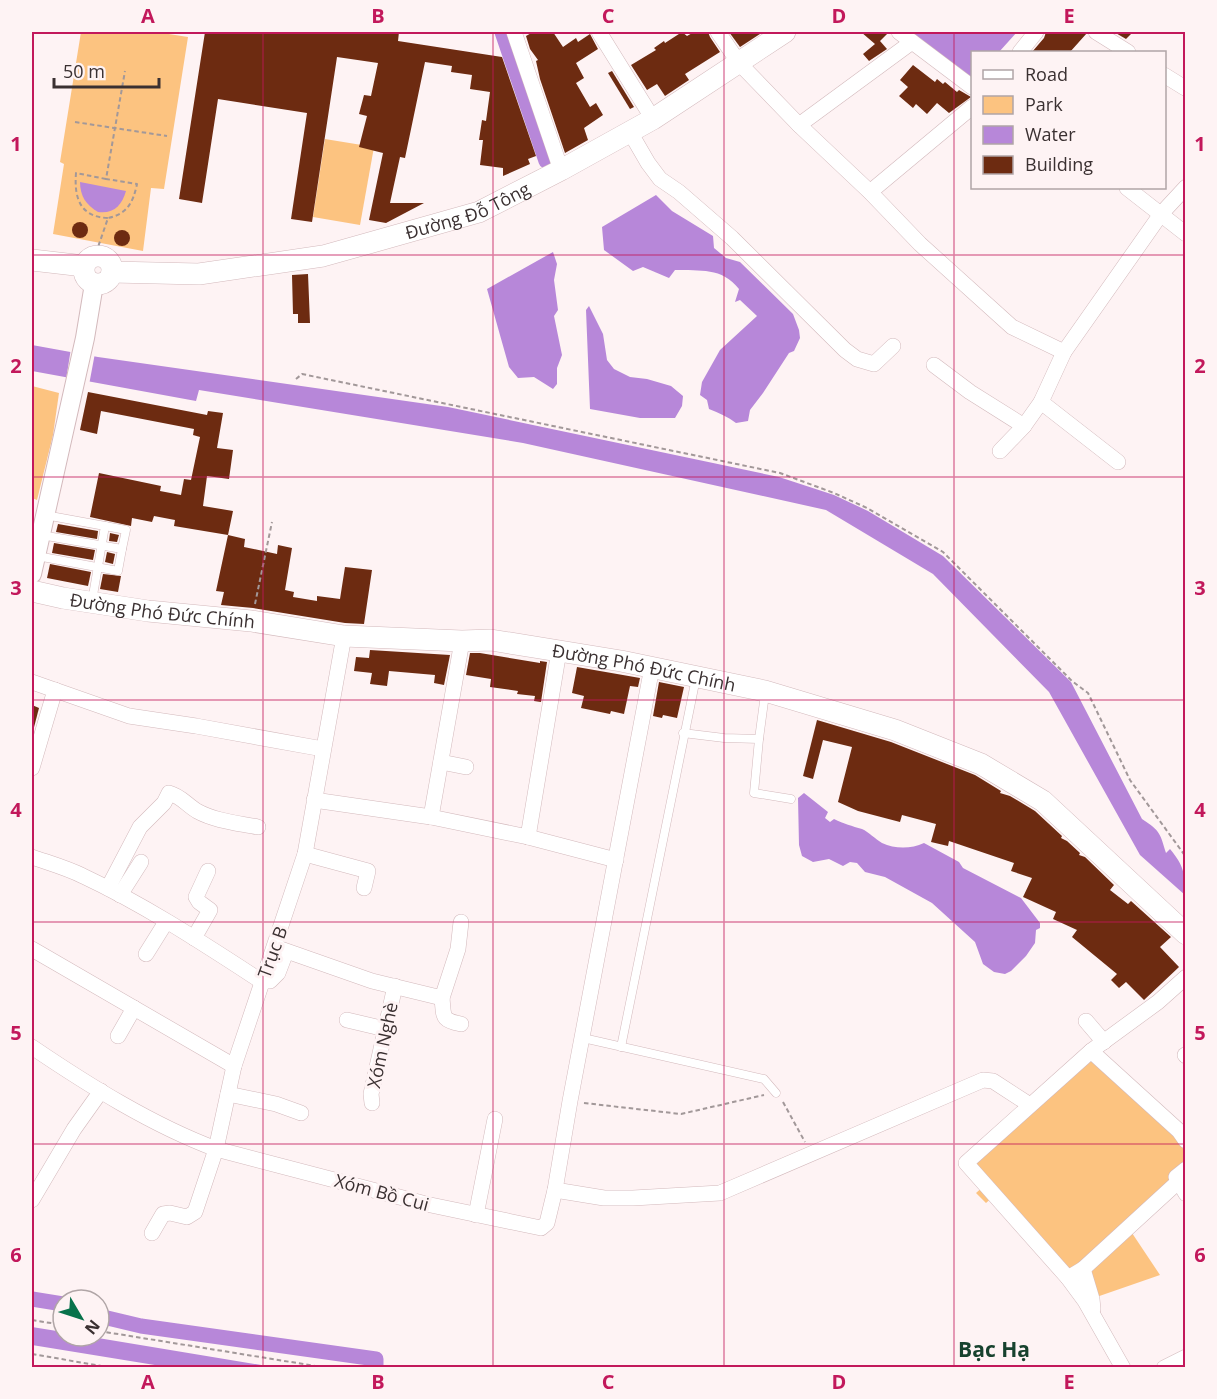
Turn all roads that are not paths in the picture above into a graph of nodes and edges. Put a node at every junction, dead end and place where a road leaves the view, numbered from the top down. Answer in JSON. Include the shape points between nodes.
{"nodes":[{"id":1,"x":514,"y":32,"type":"edge"},
{"id":2,"x":599,"y":32,"type":"edge"},
{"id":3,"x":718,"y":32,"type":"edge"},
{"id":4,"x":785,"y":32,"type":"edge"},
{"id":5,"x":899,"y":32,"type":"edge"},
{"id":6,"x":1036,"y":32,"type":"edge"},
{"id":7,"x":1096,"y":32,"type":"edge"},
{"id":8,"x":912,"y":42,"type":"junction"},
{"id":9,"x":1021,"y":51,"type":"edge"},
{"id":10,"x":1126,"y":51,"type":"edge"},
{"id":11,"x":739,"y":63,"type":"junction"},
{"id":12,"x":1166,"y":76,"type":"edge"},
{"id":13,"x":971,"y":86,"type":"edge"},
{"id":14,"x":1185,"y":88,"type":"edge"},
{"id":15,"x":971,"y":108,"type":"edge"},
{"id":16,"x":653,"y":119,"type":"junction"},
{"id":17,"x":800,"y":125,"type":"junction"},
{"id":18,"x":630,"y":132,"type":"junction"},
{"id":19,"x":561,"y":170,"type":"junction"},
{"id":20,"x":1185,"y":187,"type":"edge"},
{"id":21,"x":1128,"y":189,"type":"edge"},
{"id":22,"x":870,"y":192,"type":"junction"},
{"id":23,"x":1161,"y":214,"type":"junction"},
{"id":24,"x":1185,"y":234,"type":"edge"},
{"id":25,"x":32,"y":260,"type":"edge"},
{"id":26,"x":91,"y":268,"type":"junction"},
{"id":27,"x":893,"y":346,"type":"dead end"},
{"id":28,"x":1064,"y":352,"type":"junction"},
{"id":29,"x":934,"y":365,"type":"dead end"},
{"id":30,"x":1041,"y":402,"type":"junction"},
{"id":31,"x":1024,"y":426,"type":"junction"},
{"id":32,"x":1000,"y":451,"type":"dead end"},
{"id":33,"x":1118,"y":462,"type":"dead end"},
{"id":34,"x":45,"y":515,"type":"junction"},
{"id":35,"x":105,"y":526,"type":"junction"},
{"id":36,"x":40,"y":535,"type":"junction"},
{"id":37,"x":102,"y":546,"type":"junction"},
{"id":38,"x":122,"y":549,"type":"junction"},
{"id":39,"x":36,"y":556,"type":"junction"},
{"id":40,"x":98,"y":567,"type":"junction"},
{"id":41,"x":32,"y":574,"type":"edge"},
{"id":42,"x":32,"y":591,"type":"edge"},
{"id":43,"x":92,"y":602,"type":"junction"},
{"id":44,"x":344,"y":636,"type":"junction"},
{"id":45,"x":462,"y":641,"type":"junction"},
{"id":46,"x":560,"y":651,"type":"junction"},
{"id":47,"x":652,"y":667,"type":"junction"},
{"id":48,"x":696,"y":676,"type":"junction"},
{"id":49,"x":32,"y":682,"type":"edge"},
{"id":50,"x":55,"y":690,"type":"junction"},
{"id":51,"x":765,"y":691,"type":"junction"},
{"id":52,"x":683,"y":733,"type":"junction"},
{"id":53,"x":759,"y":739,"type":"junction"},
{"id":54,"x":323,"y":749,"type":"junction"},
{"id":55,"x":441,"y":762,"type":"junction"},
{"id":56,"x":32,"y":768,"type":"edge"},
{"id":57,"x":466,"y":768,"type":"dead end"},
{"id":58,"x":791,"y":799,"type":"dead end"},
{"id":59,"x":314,"y":800,"type":"junction"},
{"id":60,"x":431,"y":817,"type":"junction"},
{"id":61,"x":258,"y":827,"type":"dead end"},
{"id":62,"x":528,"y":837,"type":"junction"},
{"id":63,"x":305,"y":854,"type":"junction"},
{"id":64,"x":32,"y":857,"type":"edge"},
{"id":65,"x":616,"y":860,"type":"junction"},
{"id":66,"x":141,"y":862,"type":"dead end"},
{"id":67,"x":208,"y":872,"type":"dead end"},
{"id":68,"x":364,"y":888,"type":"dead end"},
{"id":69,"x":114,"y":892,"type":"junction"},
{"id":70,"x":166,"y":922,"type":"junction"},
{"id":71,"x":461,"y":922,"type":"dead end"},
{"id":72,"x":1185,"y":934,"type":"edge"},
{"id":73,"x":194,"y":938,"type":"junction"},
{"id":74,"x":32,"y":949,"type":"edge"},
{"id":75,"x":280,"y":949,"type":"junction"},
{"id":76,"x":146,"y":954,"type":"dead end"},
{"id":77,"x":1185,"y":977,"type":"edge"},
{"id":78,"x":261,"y":981,"type":"junction"},
{"id":79,"x":395,"y":986,"type":"junction"},
{"id":80,"x":442,"y":998,"type":"junction"},
{"id":81,"x":134,"y":1008,"type":"junction"},
{"id":82,"x":347,"y":1020,"type":"dead end"},
{"id":83,"x":1086,"y":1021,"type":"dead end"},
{"id":84,"x":461,"y":1024,"type":"dead end"},
{"id":85,"x":386,"y":1029,"type":"junction"},
{"id":86,"x":118,"y":1036,"type":"dead end"},
{"id":87,"x":584,"y":1038,"type":"junction"},
{"id":88,"x":1104,"y":1042,"type":"junction"},
{"id":89,"x":32,"y":1047,"type":"edge"},
{"id":90,"x":621,"y":1047,"type":"junction"},
{"id":91,"x":1090,"y":1051,"type":"junction"},
{"id":92,"x":234,"y":1066,"type":"junction"},
{"id":93,"x":102,"y":1091,"type":"junction"},
{"id":94,"x":776,"y":1093,"type":"road end"},
{"id":95,"x":228,"y":1094,"type":"junction"},
{"id":96,"x":372,"y":1103,"type":"dead end"},
{"id":97,"x":1030,"y":1105,"type":"junction"},
{"id":98,"x":302,"y":1113,"type":"dead end"},
{"id":99,"x":495,"y":1119,"type":"dead end"},
{"id":100,"x":1185,"y":1141,"type":"edge"},
{"id":101,"x":216,"y":1149,"type":"junction"},
{"id":102,"x":1183,"y":1181,"type":"edge"},
{"id":103,"x":555,"y":1190,"type":"junction"},
{"id":104,"x":32,"y":1200,"type":"edge"},
{"id":105,"x":476,"y":1215,"type":"junction"},
{"id":106,"x":152,"y":1233,"type":"dead end"},
{"id":107,"x":1083,"y":1269,"type":"junction"},
{"id":108,"x":1068,"y":1278,"type":"junction"},
{"id":109,"x":1094,"y":1319,"type":"junction"},
{"id":110,"x":1185,"y":1357,"type":"edge"},
{"id":111,"x":1123,"y":1368,"type":"edge"},
{"id":112,"x":1164,"y":1368,"type":"edge"}],
"edges":[{"from":1,"to":19,"type":"street"},
{"from":2,"to":16,"type":"street"},
{"from":3,"to":11,"type":"street"},
{"from":4,"to":11,"type":"main road","name":"Đường Đỗ Tông"},
{"from":5,"to":8,"type":"street"},
{"from":6,"to":9,"type":"street"},
{"from":7,"to":10,"type":"street"},
{"from":8,"to":13,"type":"street"},
{"from":8,"to":17,"type":"street"},
{"from":11,"to":16,"type":"main road","name":"Đường Đỗ Tông"},
{"from":11,"to":17,"type":"street"},
{"from":12,"to":14,"type":"street"},
{"from":15,"to":22,"type":"street"},
{"from":16,"to":18,"type":"main road","name":"Đường Đỗ Tông"},
{"from":17,"to":22,"type":"street"},
{"from":18,"to":19,"type":"main road","name":"Đường Đỗ Tông"},
{"from":18,"to":27,"type":"street","via":[[660,179],[732,238],[845,350],[874,364]]},
{"from":19,"to":26,"type":"main road","name":"Đường Đỗ Tông","via":[[479,212],[323,256],[199,274],[112,272],[108,259]]},
{"from":20,"to":23,"type":"street"},
{"from":21,"to":23,"type":"street"},
{"from":22,"to":28,"type":"street","via":[[1012,327]]},
{"from":23,"to":24,"type":"street"},
{"from":23,"to":28,"type":"street"},
{"from":25,"to":26,"type":"main road"},
{"from":26,"to":34,"type":"street","via":[[85,338]]},
{"from":28,"to":30,"type":"street"},
{"from":29,"to":31,"type":"street"},
{"from":30,"to":31,"type":"street"},
{"from":30,"to":33,"type":"street"},
{"from":31,"to":32,"type":"street"},
{"from":34,"to":35,"type":"lane"},
{"from":34,"to":36,"type":"street"},
{"from":35,"to":37,"type":"lane"},
{"from":35,"to":38,"type":"lane","via":[[126,530]]},
{"from":36,"to":37,"type":"lane"},
{"from":36,"to":39,"type":"street"},
{"from":37,"to":38,"type":"lane"},
{"from":37,"to":40,"type":"lane"},
{"from":38,"to":40,"type":"lane","via":[[118,571]]},
{"from":39,"to":40,"type":"lane"},
{"from":39,"to":41,"type":"street"},
{"from":40,"to":43,"type":"lane"},
{"from":42,"to":43,"type":"main road","name":"Đường Phó Đức Chính"},
{"from":43,"to":44,"type":"main road","name":"Đường Phó Đức Chính"},
{"from":44,"to":45,"type":"main road","name":"Đường Phó Đức Chính"},
{"from":44,"to":54,"type":"street","name":"Trục B"},
{"from":45,"to":46,"type":"main road","name":"Đường Phó Đức Chính","via":[[491,640]]},
{"from":45,"to":55,"type":"street"},
{"from":46,"to":47,"type":"main road","name":"Đường Phó Đức Chính"},
{"from":46,"to":62,"type":"street"},
{"from":47,"to":48,"type":"main road","name":"Đường Phó Đức Chính"},
{"from":47,"to":65,"type":"street"},
{"from":48,"to":51,"type":"main road","name":"Đường Phó Đức Chính"},
{"from":48,"to":52,"type":"lane"},
{"from":49,"to":50,"type":"street"},
{"from":50,"to":54,"type":"street","via":[[129,716]]},
{"from":50,"to":56,"type":"street"},
{"from":51,"to":53,"type":"lane"},
{"from":51,"to":72,"type":"main road","name":"Đường Phó Đức Chính","via":[[895,730],[981,764],[1043,801]]},
{"from":52,"to":53,"type":"lane"},
{"from":52,"to":90,"type":"lane"},
{"from":53,"to":58,"type":"lane","via":[[754,793]]},
{"from":54,"to":59,"type":"street","name":"Trục B"},
{"from":55,"to":57,"type":"street"},
{"from":55,"to":60,"type":"street"},
{"from":59,"to":60,"type":"street"},
{"from":59,"to":63,"type":"street","name":"Trục B"},
{"from":60,"to":62,"type":"street"},
{"from":61,"to":69,"type":"street","via":[[198,811],[169,792],[164,803],[140,827]]},
{"from":62,"to":65,"type":"street"},
{"from":63,"to":68,"type":"street","via":[[368,872]]},
{"from":63,"to":75,"type":"street","name":"Trục B"},
{"from":64,"to":69,"type":"street"},
{"from":65,"to":87,"type":"street"},
{"from":66,"to":69,"type":"street"},
{"from":67,"to":73,"type":"street","via":[[196,897],[210,910]]},
{"from":69,"to":70,"type":"street"},
{"from":70,"to":73,"type":"street"},
{"from":70,"to":76,"type":"street"},
{"from":71,"to":80,"type":"street","via":[[458,949]]},
{"from":73,"to":78,"type":"street"},
{"from":74,"to":81,"type":"street"},
{"from":75,"to":78,"type":"street","name":"Trục B"},
{"from":75,"to":79,"type":"street","name":"Xóm Nghè"},
{"from":77,"to":88,"type":"street"},
{"from":78,"to":92,"type":"street","name":"Trục B"},
{"from":79,"to":80,"type":"street","name":"Xóm Nghè"},
{"from":79,"to":85,"type":"street","name":"Xóm Nghè"},
{"from":80,"to":84,"type":"street","via":[[447,1021]]},
{"from":81,"to":86,"type":"street"},
{"from":81,"to":92,"type":"street"},
{"from":82,"to":85,"type":"street"},
{"from":83,"to":88,"type":"street"},
{"from":85,"to":96,"type":"street","name":"Xóm Nghè"},
{"from":87,"to":90,"type":"lane"},
{"from":87,"to":103,"type":"street"},
{"from":88,"to":91,"type":"street"},
{"from":89,"to":93,"type":"street","name":"Xóm Bồ Cui"},
{"from":90,"to":94,"type":"lane","via":[[764,1079]]},
{"from":91,"to":97,"type":"street"},
{"from":91,"to":100,"type":"street","via":[[1179,1131]]},
{"from":92,"to":95,"type":"street","name":"Trục B"},
{"from":93,"to":101,"type":"street","name":"Xóm Bồ Cui"},
{"from":93,"to":104,"type":"street","via":[[74,1129]]},
{"from":95,"to":98,"type":"street"},
{"from":95,"to":101,"type":"street","name":"Trục B"},
{"from":97,"to":103,"type":"street","via":[[993,1081],[983,1080],[720,1192],[604,1198]]},
{"from":97,"to":108,"type":"street","via":[[966,1163]]},
{"from":99,"to":105,"type":"street"},
{"from":101,"to":105,"type":"street","name":"Xóm Bồ Cui"},
{"from":101,"to":106,"type":"street","name":"Trục B","via":[[195,1212],[187,1216],[163,1214]]},
{"from":102,"to":107,"type":"street"},
{"from":103,"to":105,"type":"street","name":"Xóm Bồ Cui","via":[[547,1223],[541,1228]]},
{"from":107,"to":108,"type":"street"},
{"from":107,"to":109,"type":"street"},
{"from":108,"to":109,"type":"street"},
{"from":109,"to":111,"type":"street"},
{"from":110,"to":112,"type":"street"}]}
